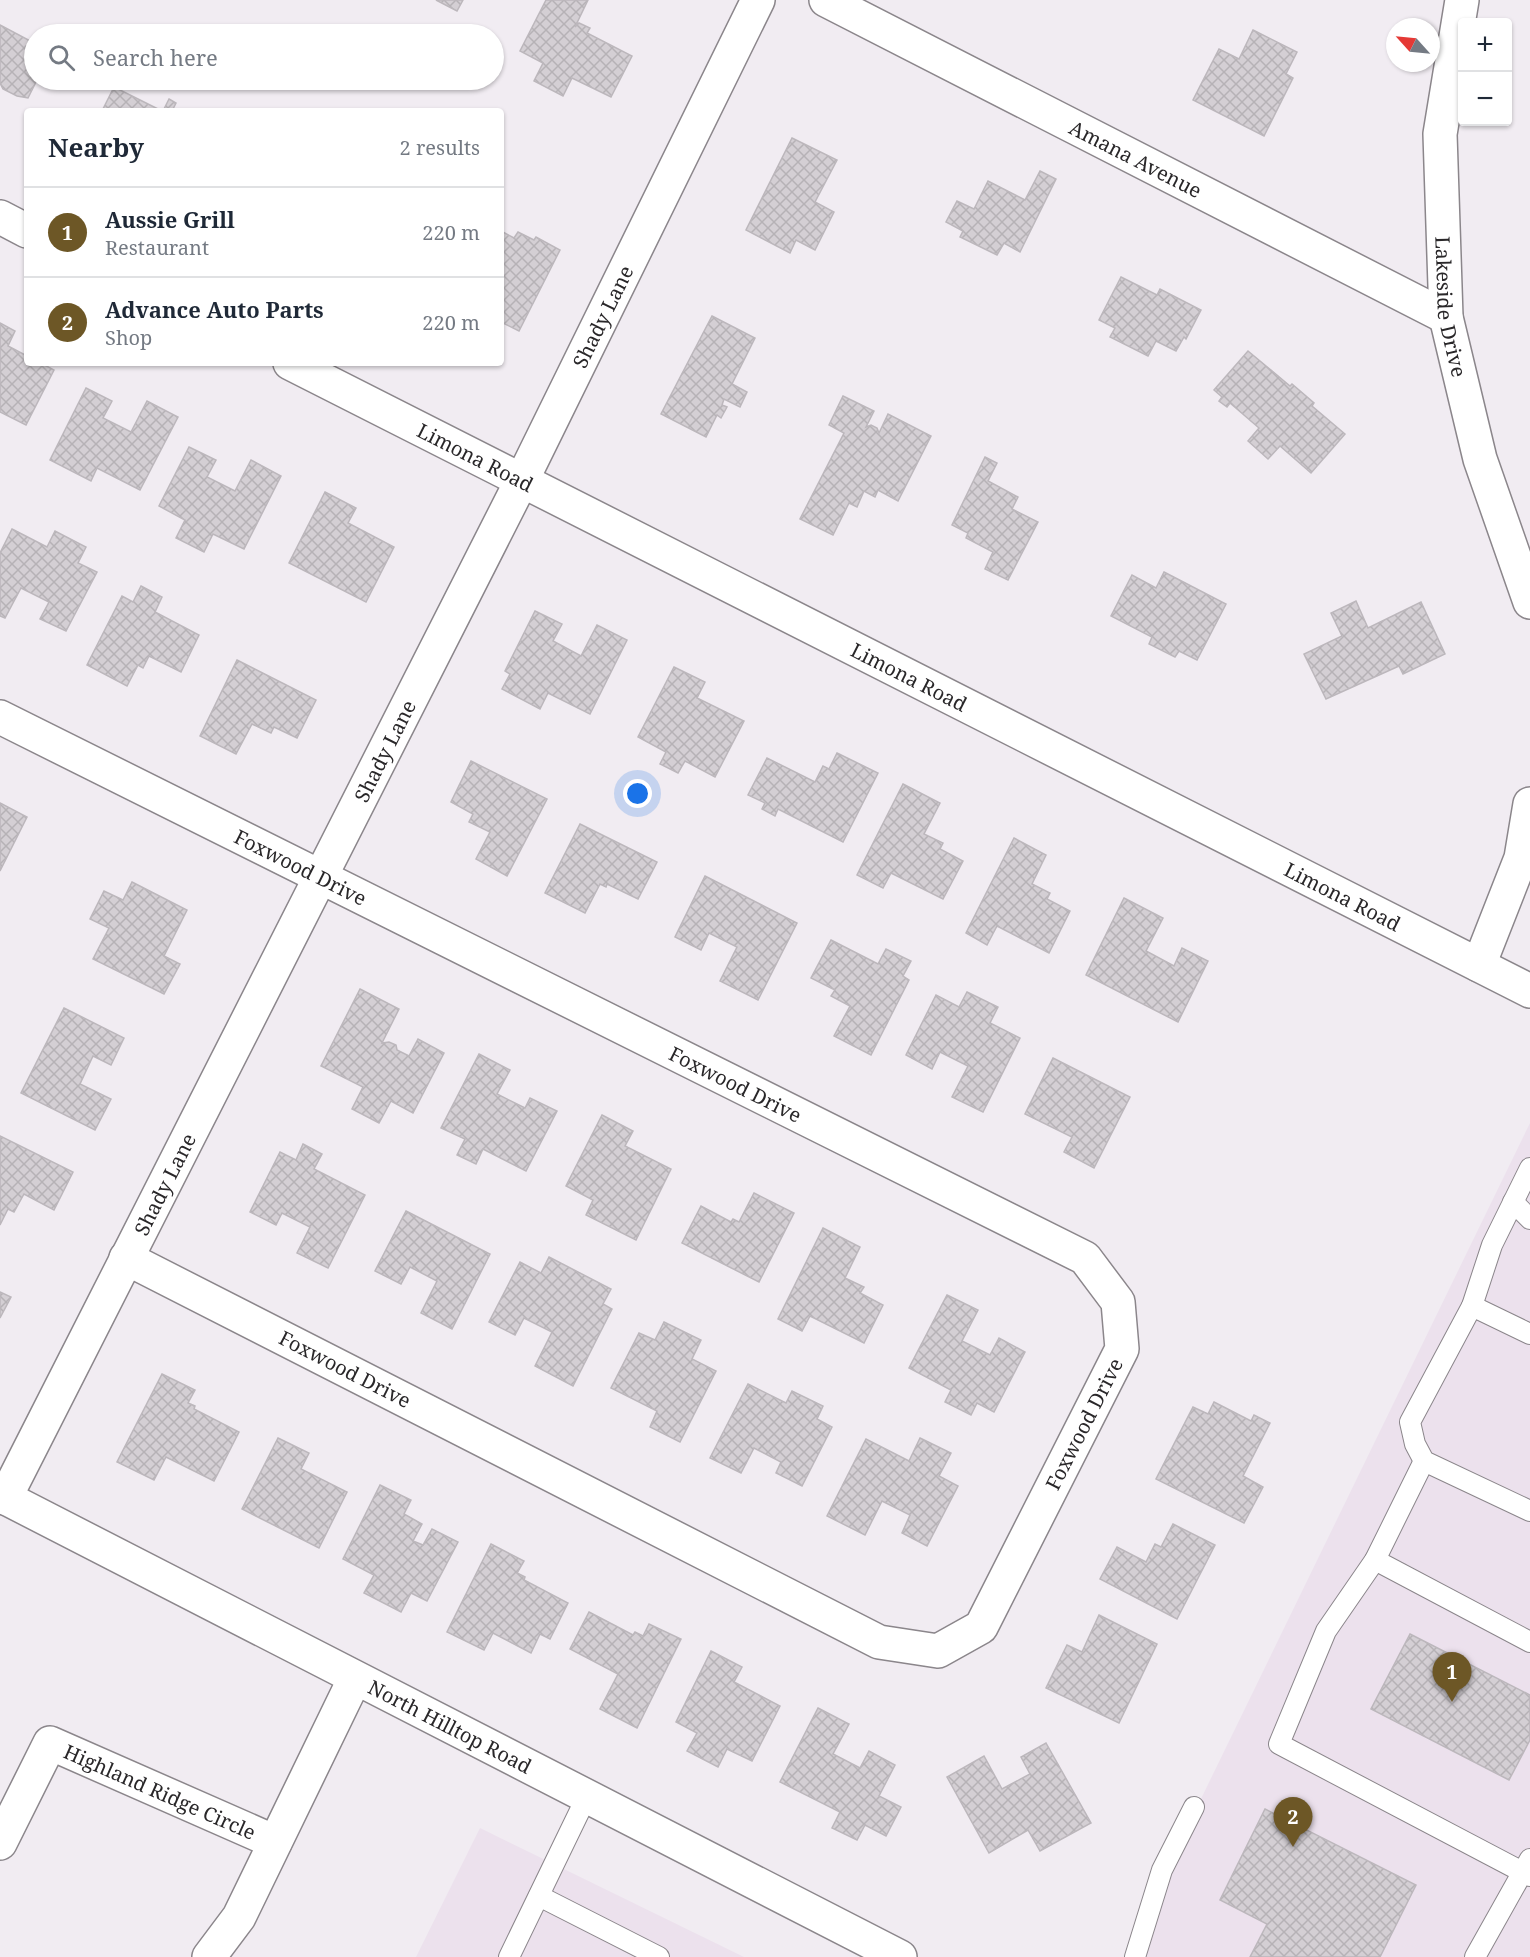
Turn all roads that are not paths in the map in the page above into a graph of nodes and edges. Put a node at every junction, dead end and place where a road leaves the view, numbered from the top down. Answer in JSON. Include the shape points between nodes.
{"nodes":[{"id":1,"x":759,"y":0,"type":"edge"},
{"id":2,"x":826,"y":0,"type":"edge"},
{"id":3,"x":1462,"y":0,"type":"edge"},
{"id":4,"x":0,"y":217,"type":"edge"},
{"id":5,"x":24,"y":229,"type":"edge"},
{"id":6,"x":1446,"y":317,"type":"junction"},
{"id":7,"x":296,"y":366,"type":"edge"},
{"id":8,"x":522,"y":480,"type":"junction"},
{"id":9,"x":1530,"y":602,"type":"edge"},
{"id":10,"x":0,"y":717,"type":"edge"},
{"id":11,"x":1530,"y":804,"type":"edge"},
{"id":12,"x":321,"y":875,"type":"junction"},
{"id":13,"x":1479,"y":965,"type":"junction"},
{"id":14,"x":1530,"y":991,"type":"edge"},
{"id":15,"x":1530,"y":1168,"type":"edge"},
{"id":16,"x":1513,"y":1202,"type":"junction"},
{"id":17,"x":1530,"y":1219,"type":"edge"},
{"id":18,"x":126,"y":1257,"type":"junction"},
{"id":19,"x":1472,"y":1306,"type":"junction"},
{"id":20,"x":1530,"y":1334,"type":"edge"},
{"id":21,"x":1424,"y":1461,"type":"junction"},
{"id":22,"x":3,"y":1497,"type":"edge"},
{"id":23,"x":1530,"y":1510,"type":"edge"},
{"id":24,"x":1375,"y":1560,"type":"junction"},
{"id":25,"x":1530,"y":1642,"type":"edge"},
{"id":26,"x":355,"y":1678,"type":"junction"},
{"id":27,"x":587,"y":1797,"type":"junction"},
{"id":28,"x":1194,"y":1807,"type":"dead end"},
{"id":29,"x":275,"y":1842,"type":"junction"},
{"id":30,"x":0,"y":1843,"type":"edge"},
{"id":31,"x":1528,"y":1869,"type":"edge"},
{"id":32,"x":539,"y":1896,"type":"junction"},
{"id":33,"x":209,"y":1957,"type":"edge"},
{"id":34,"x":509,"y":1957,"type":"edge"},
{"id":35,"x":659,"y":1957,"type":"edge"},
{"id":36,"x":900,"y":1957,"type":"edge"},
{"id":37,"x":1135,"y":1957,"type":"edge"},
{"id":38,"x":1475,"y":1957,"type":"edge"}],
"edges":[{"from":1,"to":8,"type":"street","name":"Shady Lane"},
{"from":2,"to":6,"type":"street","name":"Amana Avenue"},
{"from":3,"to":6,"type":"street","name":"Lakeside Drive","via":[[1440,134]]},
{"from":4,"to":5,"type":"street"},
{"from":6,"to":9,"type":"street","name":"Lakeside Drive","via":[[1480,459]]},
{"from":7,"to":8,"type":"street","name":"Limona Road"},
{"from":8,"to":12,"type":"street","name":"Shady Lane"},
{"from":8,"to":13,"type":"street","name":"Limona Road"},
{"from":10,"to":12,"type":"street","name":"Foxwood Drive"},
{"from":11,"to":13,"type":"street","via":[[1521,858]]},
{"from":12,"to":18,"type":"street","name":"Shady Lane"},
{"from":12,"to":18,"type":"street","name":"Foxwood Drive","via":[[1084,1258],[1118,1302],[1122,1349],[981,1627],[938,1651],[879,1642]]},
{"from":13,"to":14,"type":"street","name":"Limona Road"},
{"from":15,"to":16,"type":"lane"},
{"from":16,"to":17,"type":"lane"},
{"from":16,"to":19,"type":"lane","via":[[1492,1245]]},
{"from":18,"to":22,"type":"street","name":"Shady Lane"},
{"from":19,"to":20,"type":"lane"},
{"from":19,"to":21,"type":"lane","via":[[1410,1422]]},
{"from":21,"to":23,"type":"lane"},
{"from":21,"to":24,"type":"lane"},
{"from":22,"to":26,"type":"street","name":"North Hilltop Road"},
{"from":24,"to":25,"type":"lane"},
{"from":24,"to":31,"type":"lane","via":[[1326,1631],[1279,1744]]},
{"from":26,"to":27,"type":"street","name":"North Hilltop Road"},
{"from":26,"to":29,"type":"street","name":"Highland Ridge Circle"},
{"from":27,"to":32,"type":"lane"},
{"from":27,"to":36,"type":"street","name":"North Hilltop Road"},
{"from":28,"to":37,"type":"lane","via":[[1162,1870]]},
{"from":29,"to":30,"type":"street","name":"Highland Ridge Circle","via":[[50,1743]]},
{"from":29,"to":33,"type":"street","name":"Highland Ridge Circle","via":[[239,1917]]},
{"from":31,"to":38,"type":"lane"},
{"from":32,"to":34,"type":"lane"},
{"from":32,"to":35,"type":"lane"}]}
